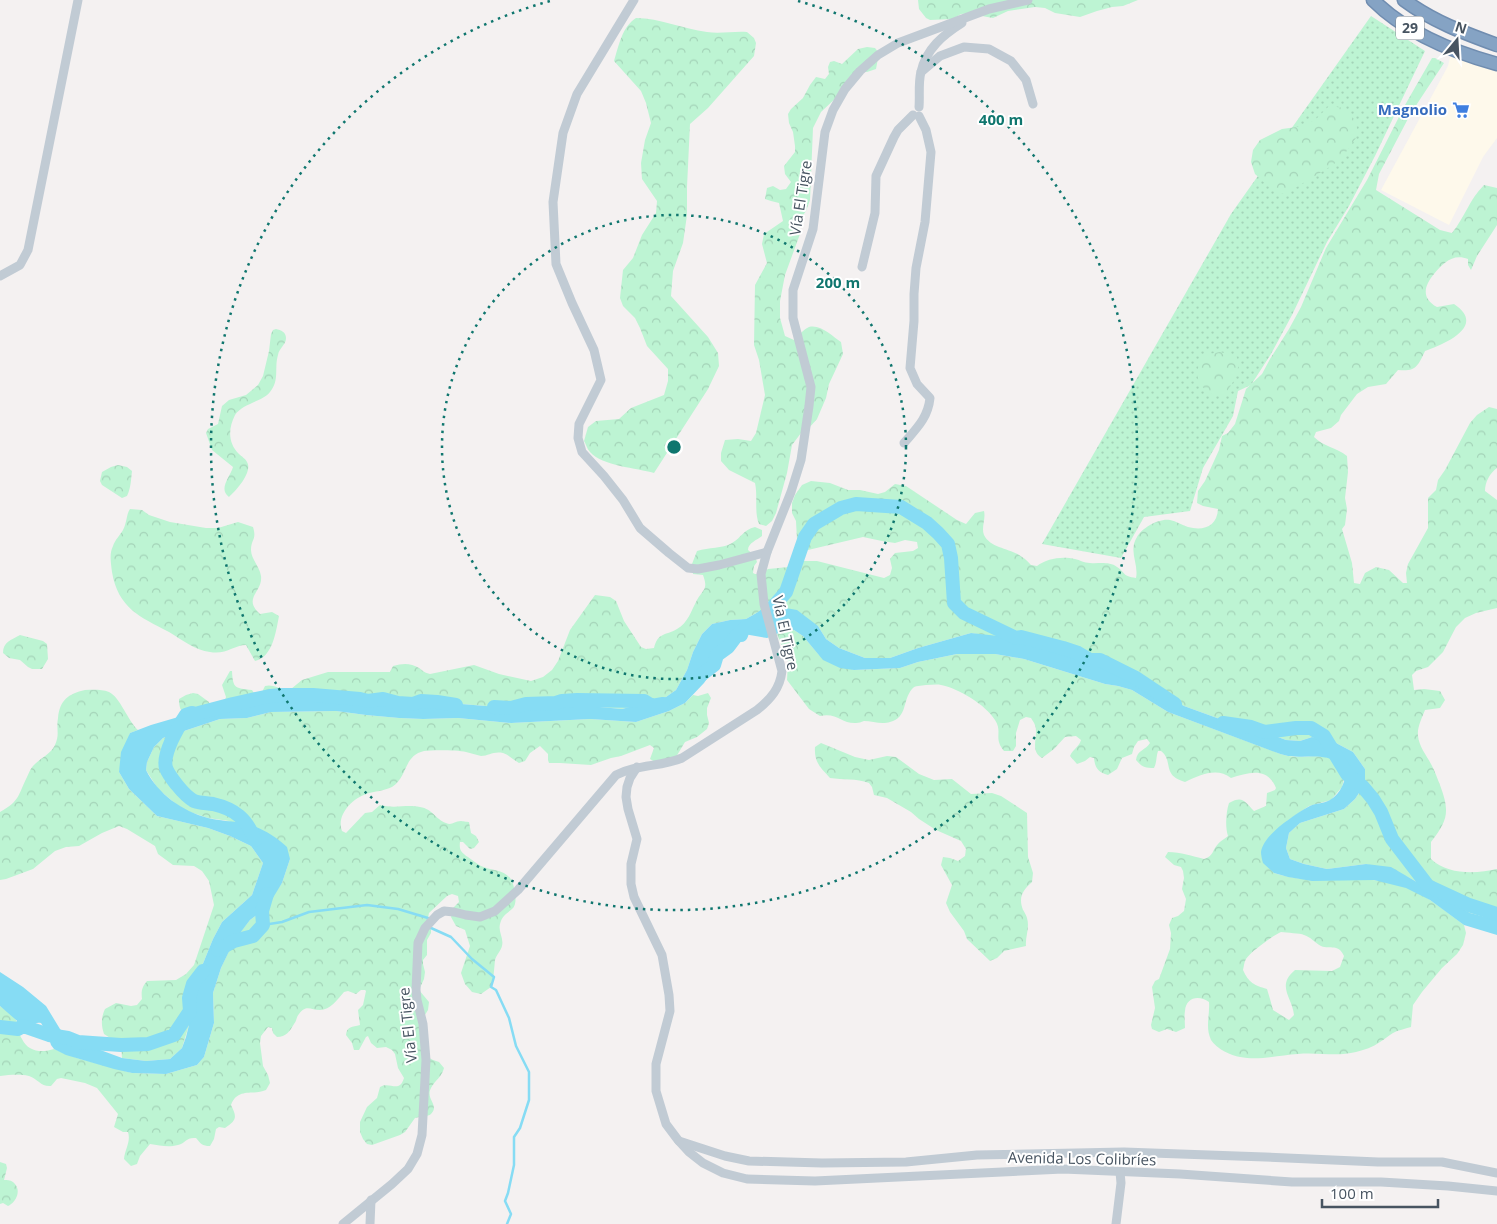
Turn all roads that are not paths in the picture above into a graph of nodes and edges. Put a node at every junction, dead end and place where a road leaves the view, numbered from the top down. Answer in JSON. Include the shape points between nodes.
{"nodes":[{"id":1,"x":78,"y":0,"type":"edge"},
{"id":2,"x":634,"y":0,"type":"edge"},
{"id":3,"x":1028,"y":0,"type":"edge"},
{"id":4,"x":1373,"y":0,"type":"edge"},
{"id":5,"x":1404,"y":0,"type":"edge"},
{"id":6,"x":989,"y":9,"type":"junction"},
{"id":7,"x":1497,"y":45,"type":"edge"},
{"id":8,"x":1452,"y":49,"type":"junction"},
{"id":9,"x":1497,"y":52,"type":"edge"},
{"id":10,"x":1497,"y":64,"type":"edge"},
{"id":11,"x":920,"y":72,"type":"junction"},
{"id":12,"x":1033,"y":104,"type":"dead end"},
{"id":13,"x":917,"y":113,"type":"junction"},
{"id":14,"x":862,"y":267,"type":"dead end"},
{"id":15,"x":0,"y":276,"type":"edge"},
{"id":16,"x":904,"y":443,"type":"dead end"},
{"id":17,"x":767,"y":552,"type":"junction"},
{"id":18,"x":637,"y":767,"type":"junction"},
{"id":19,"x":678,"y":1140,"type":"junction"},
{"id":20,"x":1120,"y":1172,"type":"junction"},
{"id":21,"x":1497,"y":1173,"type":"edge"},
{"id":22,"x":1497,"y":1191,"type":"edge"},
{"id":23,"x":371,"y":1200,"type":"junction"},
{"id":24,"x":343,"y":1224,"type":"edge"},
{"id":25,"x":370,"y":1224,"type":"edge"},
{"id":26,"x":1116,"y":1224,"type":"edge"}],
"edges":[{"from":1,"to":15,"type":"street","via":[[28,250],[20,265]]},
{"from":2,"to":17,"type":"street","via":[[578,94],[563,133],[553,202],[556,264],[594,350],[601,380],[579,424],[578,438],[582,452],[623,500],[640,528],[688,568],[719,565]]},
{"from":3,"to":6,"type":"street","name":"Vía El Tigre"},
{"from":4,"to":8,"type":"highway","number":"29","via":[[1406,26]]},
{"from":5,"to":7,"type":"highway","number":"29","via":[[1442,24]]},
{"from":6,"to":11,"type":"street","via":[[945,34],[930,51]]},
{"from":6,"to":17,"type":"street","name":"Vía El Tigre","via":[[898,43],[878,55],[845,89],[833,110],[825,132],[813,229],[793,290],[793,318],[811,388],[806,430],[801,460]]},
{"from":8,"to":9,"type":"highway","via":[[1456,40],[1461,40]]},
{"from":8,"to":10,"type":"highway","number":"29"},
{"from":11,"to":12,"type":"street","via":[[940,56],[964,47],[989,49],[1016,67],[1026,80]]},
{"from":11,"to":13,"type":"street"},
{"from":13,"to":14,"type":"street","via":[[898,130],[876,176],[874,213]]},
{"from":13,"to":16,"type":"street","via":[[926,130],[931,152],[925,222],[916,268],[910,368],[930,398],[923,421]]},
{"from":17,"to":18,"type":"street","name":"Vía El Tigre","via":[[761,574],[764,604],[782,671],[778,688],[766,703],[682,758],[670,763]]},
{"from":18,"to":19,"type":"street","name":"Avenida Los Colibríes","via":[[630,778],[626,797],[638,839],[631,864],[631,884],[666,971],[670,1012],[656,1064],[656,1091],[666,1124]]},
{"from":18,"to":23,"type":"street","name":"Vía El Tigre","via":[[616,775],[518,890],[495,911],[480,917],[444,911],[425,928],[418,943],[416,990],[426,1060],[422,1135],[417,1154],[408,1169]]},
{"from":19,"to":20,"type":"street","name":"Avenida Los Colibríes","via":[[703,1163],[747,1180],[815,1181],[1062,1169]]},
{"from":19,"to":21,"type":"street","name":"Avenida Los Colibríes","via":[[749,1161],[906,1162],[976,1155],[1124,1152],[1442,1162]]},
{"from":20,"to":22,"type":"street","name":"Avenida Los Colibríes","via":[[1292,1182],[1380,1182]]},
{"from":20,"to":26,"type":"street"},
{"from":23,"to":24,"type":"street","name":"Vía El Tigre"},
{"from":23,"to":25,"type":"street"}]}
